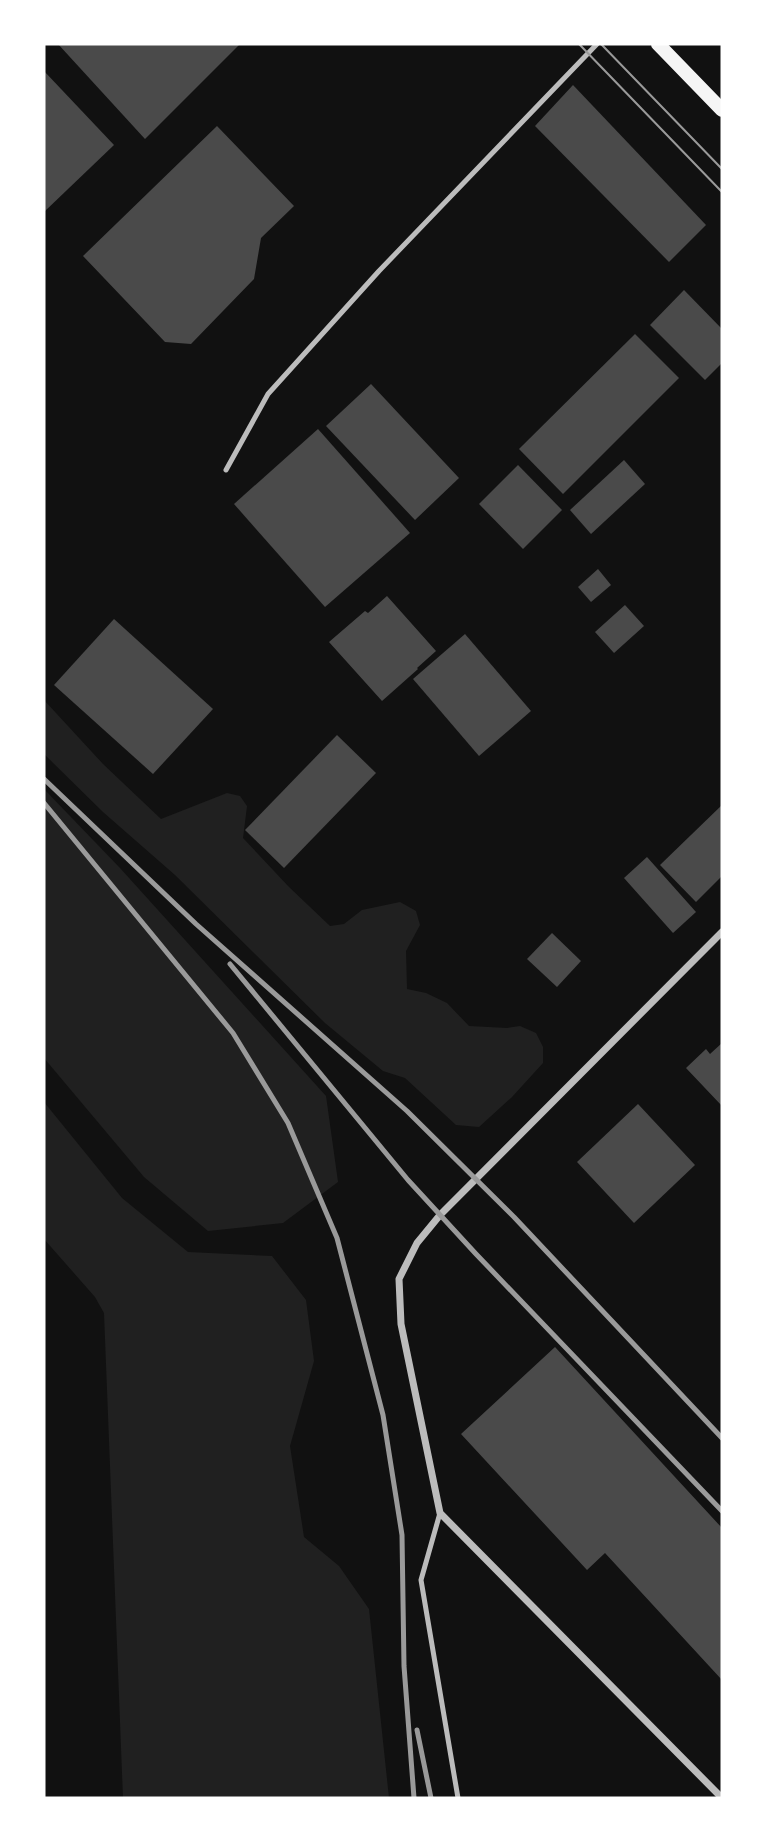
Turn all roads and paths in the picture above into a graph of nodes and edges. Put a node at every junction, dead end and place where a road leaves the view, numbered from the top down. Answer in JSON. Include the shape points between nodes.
{"nodes":[{"id":1,"x":597,"y":44,"type":"edge"},
{"id":2,"x":658,"y":44,"type":"edge"},
{"id":3,"x":722,"y":110,"type":"edge"},
{"id":4,"x":226,"y":470,"type":"dead end"},
{"id":5,"x":722,"y":932,"type":"edge"},
{"id":6,"x":440,"y":1513,"type":"junction"},
{"id":7,"x":458,"y":1798,"type":"edge"},
{"id":8,"x":722,"y":1798,"type":"edge"}],
"edges":[{"from":1,"to":4,"type":"lane","via":[[268,394]]},
{"from":2,"to":3,"type":"main road"},
{"from":5,"to":6,"type":"street","via":[[417,1243],[400,1279],[401,1324]]},
{"from":6,"to":7,"type":"lane","via":[[421,1580]]},
{"from":6,"to":8,"type":"street"}]}
